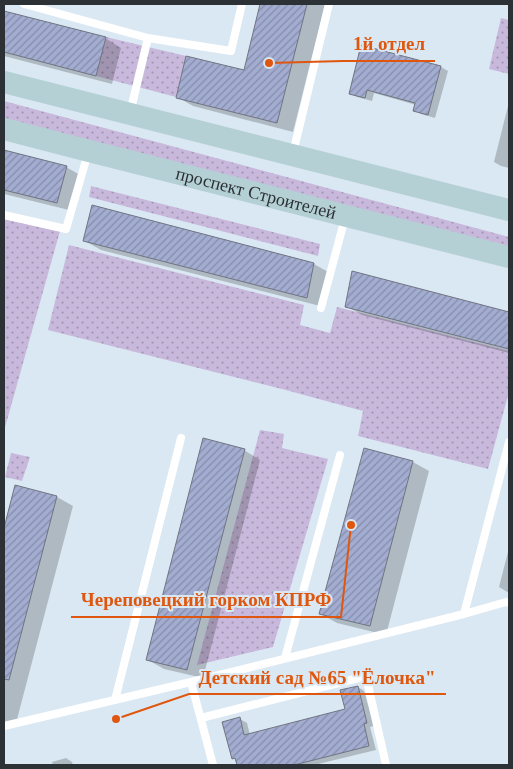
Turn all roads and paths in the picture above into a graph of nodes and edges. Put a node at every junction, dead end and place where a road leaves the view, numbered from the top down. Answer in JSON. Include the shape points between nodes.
{"nodes":[{"id":1,"x":24,"y":4,"type":"edge"},
{"id":2,"x":242,"y":4,"type":"edge"},
{"id":3,"x":328,"y":4,"type":"edge"},
{"id":4,"x":148,"y":38,"type":"junction"},
{"id":5,"x":4,"y":82,"type":"edge"},
{"id":6,"x":129,"y":114,"type":"junction"},
{"id":7,"x":4,"y":128,"type":"edge"},
{"id":8,"x":89,"y":151,"type":"junction"},
{"id":9,"x":292,"y":155,"type":"junction"},
{"id":10,"x":509,"y":210,"type":"edge"},
{"id":11,"x":4,"y":215,"type":"edge"},
{"id":12,"x":345,"y":216,"type":"junction"},
{"id":13,"x":509,"y":258,"type":"edge"},
{"id":14,"x":321,"y":308,"type":"dead end"},
{"id":15,"x":181,"y":438,"type":"dead end"},
{"id":16,"x":509,"y":442,"type":"edge"},
{"id":17,"x":340,"y":455,"type":"dead end"},
{"id":18,"x":509,"y":603,"type":"edge"},
{"id":19,"x":464,"y":614,"type":"junction"},
{"id":20,"x":285,"y":658,"type":"junction"},
{"id":21,"x":191,"y":682,"type":"junction"},
{"id":22,"x":115,"y":700,"type":"junction"},
{"id":23,"x":201,"y":718,"type":"junction"},
{"id":24,"x":4,"y":726,"type":"edge"},
{"id":25,"x":213,"y":765,"type":"edge"},
{"id":26,"x":386,"y":765,"type":"edge"}],
"edges":[{"from":1,"to":4,"type":"lane"},
{"from":2,"to":4,"type":"lane","via":[[231,52]]},
{"from":3,"to":9,"type":"lane"},
{"from":4,"to":6,"type":"lane"},
{"from":5,"to":6,"type":"main road"},
{"from":6,"to":9,"type":"main road"},
{"from":7,"to":8,"type":"main road","name":"проспект Строителей"},
{"from":8,"to":11,"type":"lane","via":[[66,229]]},
{"from":8,"to":12,"type":"main road","name":"проспект Строителей"},
{"from":9,"to":10,"type":"main road"},
{"from":12,"to":13,"type":"main road","name":"проспект Строителей"},
{"from":12,"to":14,"type":"lane"},
{"from":15,"to":22,"type":"lane"},
{"from":16,"to":19,"type":"lane"},
{"from":17,"to":20,"type":"lane"},
{"from":18,"to":19,"type":"lane"},
{"from":19,"to":20,"type":"lane"},
{"from":20,"to":21,"type":"lane"},
{"from":21,"to":22,"type":"lane"},
{"from":21,"to":23,"type":"lane"},
{"from":22,"to":24,"type":"lane"},
{"from":23,"to":25,"type":"lane"},
{"from":23,"to":26,"type":"lane","via":[[366,676]]}]}
